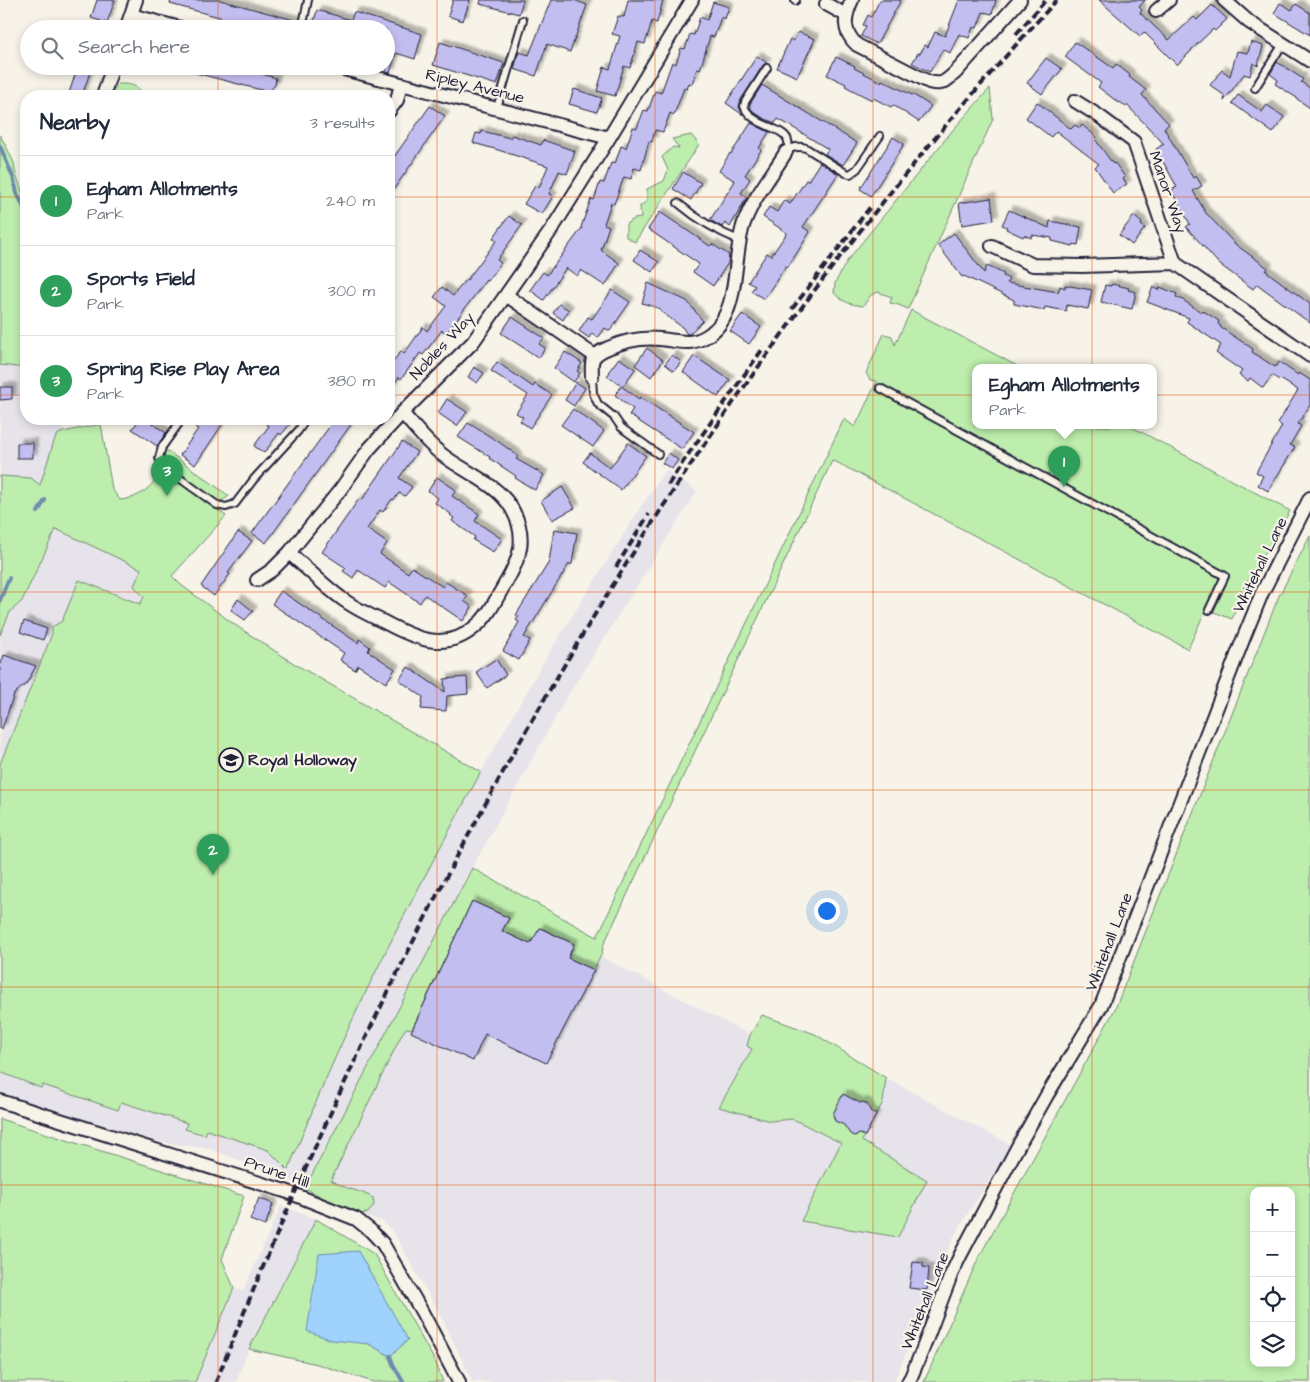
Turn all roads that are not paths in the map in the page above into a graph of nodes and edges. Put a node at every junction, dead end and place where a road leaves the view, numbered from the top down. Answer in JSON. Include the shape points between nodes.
{"nodes":[{"id":1,"x":136,"y":0,"type":"edge"},
{"id":2,"x":308,"y":0,"type":"edge"},
{"id":3,"x":692,"y":0,"type":"edge"},
{"id":4,"x":852,"y":0,"type":"edge"},
{"id":5,"x":1020,"y":0,"type":"edge"},
{"id":6,"x":1169,"y":0,"type":"edge"},
{"id":7,"x":1224,"y":0,"type":"edge"},
{"id":8,"x":826,"y":4,"type":"dead end"},
{"id":9,"x":1156,"y":11,"type":"dead end"},
{"id":10,"x":131,"y":15,"type":"junction"},
{"id":11,"x":846,"y":15,"type":"junction"},
{"id":12,"x":129,"y":20,"type":"edge"},
{"id":13,"x":150,"y":20,"type":"edge"},
{"id":14,"x":304,"y":20,"type":"edge"},
{"id":15,"x":523,"y":20,"type":"dead end"},
{"id":16,"x":1283,"y":44,"type":"junction"},
{"id":17,"x":1310,"y":61,"type":"edge"},
{"id":18,"x":766,"y":68,"type":"dead end"},
{"id":19,"x":110,"y":75,"type":"edge"},
{"id":20,"x":366,"y":75,"type":"edge"},
{"id":21,"x":401,"y":84,"type":"junction"},
{"id":22,"x":1255,"y":88,"type":"dead end"},
{"id":23,"x":105,"y":90,"type":"edge"},
{"id":24,"x":1075,"y":101,"type":"dead end"},
{"id":25,"x":395,"y":103,"type":"edge"},
{"id":26,"x":497,"y":108,"type":"junction"},
{"id":27,"x":880,"y":136,"type":"dead end"},
{"id":28,"x":609,"y":138,"type":"junction"},
{"id":29,"x":786,"y":152,"type":"junction"},
{"id":30,"x":678,"y":203,"type":"dead end"},
{"id":31,"x":739,"y":240,"type":"junction"},
{"id":32,"x":992,"y":246,"type":"dead end"},
{"id":33,"x":1174,"y":264,"type":"junction"},
{"id":34,"x":506,"y":296,"type":"junction"},
{"id":35,"x":595,"y":356,"type":"junction"},
{"id":36,"x":1310,"y":356,"type":"edge"},
{"id":37,"x":592,"y":377,"type":"joint"},
{"id":38,"x":880,"y":388,"type":"dead end"},
{"id":39,"x":402,"y":412,"type":"junction"},
{"id":40,"x":395,"y":420,"type":"edge"},
{"id":41,"x":178,"y":425,"type":"edge"},
{"id":42,"x":302,"y":425,"type":"edge"},
{"id":43,"x":390,"y":425,"type":"edge"},
{"id":44,"x":658,"y":454,"type":"dead end"},
{"id":45,"x":1310,"y":498,"type":"edge"},
{"id":46,"x":289,"y":553,"type":"junction"},
{"id":47,"x":257,"y":580,"type":"dead end"},
{"id":48,"x":1209,"y":610,"type":"dead end"},
{"id":49,"x":0,"y":1101,"type":"edge"},
{"id":50,"x":459,"y":1382,"type":"edge"},
{"id":51,"x":908,"y":1382,"type":"edge"}],
"edges":[{"from":1,"to":10,"type":"street"},
{"from":2,"to":14,"type":"lane"},
{"from":3,"to":28,"type":"street","name":"Nobles Way"},
{"from":4,"to":11,"type":"street"},
{"from":5,"to":11,"type":"street","via":[[940,84],[929,82],[857,45],[848,34]]},
{"from":6,"to":9,"type":"street"},
{"from":7,"to":16,"type":"street","via":[[1249,22]]},
{"from":8,"to":11,"type":"street"},
{"from":10,"to":12,"type":"street"},
{"from":10,"to":13,"type":"street"},
{"from":15,"to":26,"type":"lane"},
{"from":16,"to":17,"type":"street"},
{"from":16,"to":22,"type":"lane"},
{"from":18,"to":29,"type":"lane","via":[[744,106],[749,114],[784,134],[788,143]]},
{"from":19,"to":23,"type":"street"},
{"from":20,"to":21,"type":"street","name":"Ripley Avenue"},
{"from":21,"to":25,"type":"street"},
{"from":21,"to":26,"type":"street","name":"Ripley Avenue"},
{"from":24,"to":33,"type":"street","name":"Manor Way","via":[[1134,142]]},
{"from":26,"to":28,"type":"street","name":"Ripley Avenue"},
{"from":27,"to":29,"type":"lane","via":[[850,174],[801,147],[790,148]]},
{"from":28,"to":34,"type":"street","name":"Nobles Way"},
{"from":29,"to":31,"type":"street","via":[[753,204]]},
{"from":30,"to":31,"type":"lane","via":[[698,220]]},
{"from":31,"to":35,"type":"street","via":[[731,302],[721,323],[710,334],[690,342],[660,338],[632,340]]},
{"from":32,"to":33,"type":"street","via":[[1033,265]]},
{"from":33,"to":36,"type":"street"},
{"from":34,"to":35,"type":"street"},
{"from":34,"to":39,"type":"street","name":"Nobles Way","via":[[473,342]]},
{"from":35,"to":37,"type":"street"},
{"from":37,"to":44,"type":"lane","via":[[598,404],[626,431]]},
{"from":38,"to":48,"type":"lane","via":[[1225,576]]},
{"from":39,"to":40,"type":"street","name":"Nobles Way"},
{"from":39,"to":46,"type":"street","via":[[443,456],[501,495],[517,520],[521,543],[517,563],[483,620],[455,639],[431,641],[411,636],[342,599]]},
{"from":41,"to":42,"type":"lane","via":[[162,447],[159,458],[164,466],[218,505],[226,507],[234,504]]},
{"from":43,"to":46,"type":"street","name":"Nobles Way"},
{"from":45,"to":51,"type":"street","name":"Whitehall Lane","via":[[1262,593],[1101,1006],[1017,1148],[960,1256]]},
{"from":46,"to":47,"type":"street","name":"Nobles Way"},
{"from":49,"to":50,"type":"street","name":"Prune Hill","via":[[278,1188],[356,1219],[383,1244]]}]}
